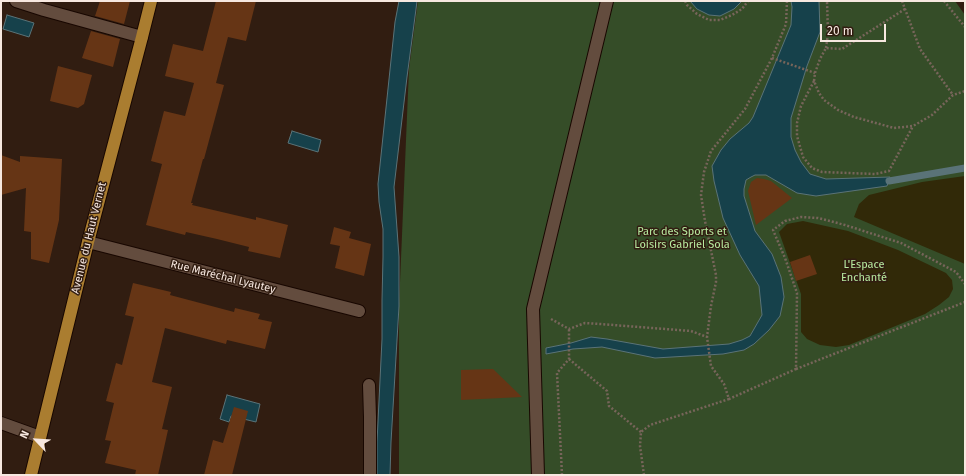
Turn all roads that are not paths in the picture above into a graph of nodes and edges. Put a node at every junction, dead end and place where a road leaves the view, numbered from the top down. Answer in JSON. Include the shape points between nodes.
{"nodes":[{"id":1,"x":16,"y":1,"type":"edge"},
{"id":2,"x":151,"y":1,"type":"edge"},
{"id":3,"x":607,"y":1,"type":"edge"},
{"id":4,"x":44,"y":5,"type":"edge"},
{"id":5,"x":142,"y":37,"type":"junction"},
{"id":6,"x":88,"y":242,"type":"junction"},
{"id":7,"x":359,"y":311,"type":"dead end"},
{"id":8,"x":369,"y":385,"type":"dead end"},
{"id":9,"x":1,"y":423,"type":"edge"},
{"id":10,"x":40,"y":437,"type":"junction"},
{"id":11,"x":31,"y":475,"type":"edge"},
{"id":12,"x":370,"y":475,"type":"edge"},
{"id":13,"x":538,"y":475,"type":"edge"}],
"edges":[{"from":1,"to":4,"type":"street"},
{"from":2,"to":5,"type":"main road","name":"Avenue du Haut Vernet"},
{"from":3,"to":13,"type":"street","via":[[533,309]]},
{"from":4,"to":5,"type":"street"},
{"from":5,"to":6,"type":"main road","name":"Avenue du Haut Vernet"},
{"from":6,"to":7,"type":"street","name":"Rue Maréchal Lyautey"},
{"from":6,"to":10,"type":"main road","name":"Avenue du Haut Vernet"},
{"from":8,"to":12,"type":"street"},
{"from":9,"to":10,"type":"street"},
{"from":10,"to":11,"type":"main road","name":"Avenue du Haut Vernet"}]}
